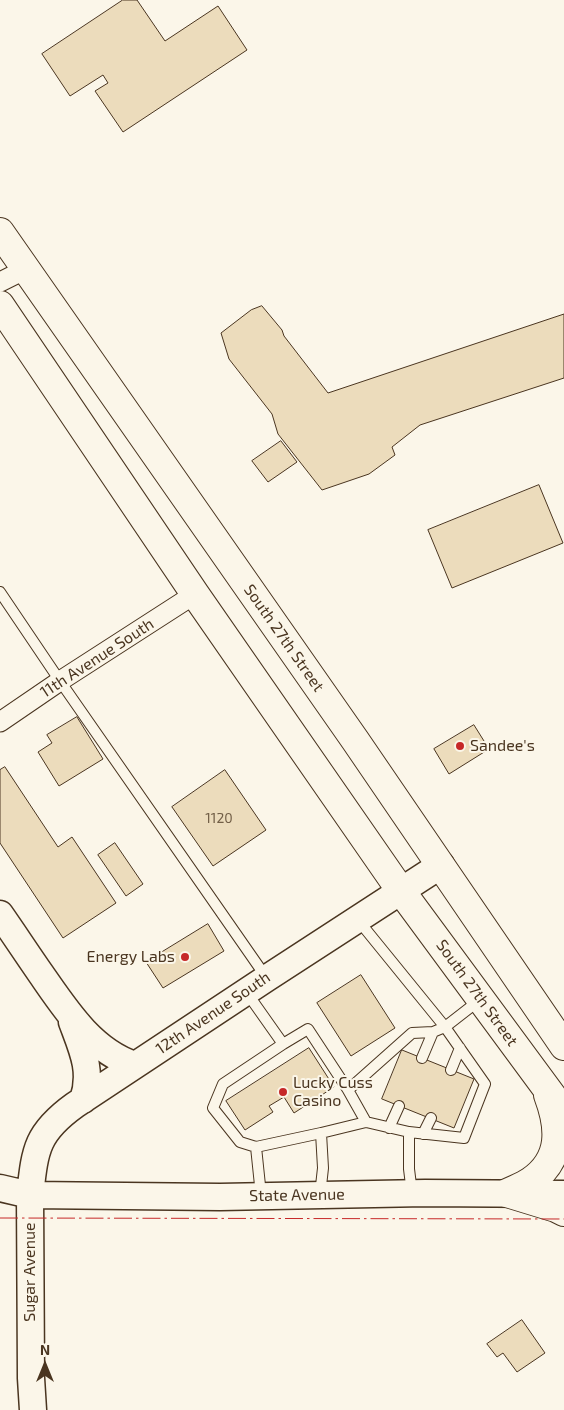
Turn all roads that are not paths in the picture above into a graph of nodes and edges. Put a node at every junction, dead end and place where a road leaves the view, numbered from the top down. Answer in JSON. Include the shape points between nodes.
{"nodes":[{"id":1,"x":0,"y":232,"type":"edge"},
{"id":2,"x":26,"y":270,"type":"junction"},
{"id":3,"x":0,"y":282,"type":"edge"},
{"id":4,"x":0,"y":305,"type":"edge"},
{"id":5,"x":0,"y":592,"type":"edge"},
{"id":6,"x":194,"y":594,"type":"junction"},
{"id":7,"x":60,"y":681,"type":"junction"},
{"id":8,"x":0,"y":722,"type":"edge"},
{"id":9,"x":441,"y":865,"type":"junction"},
{"id":10,"x":401,"y":891,"type":"junction"},
{"id":11,"x":0,"y":914,"type":"edge"},
{"id":12,"x":357,"y":919,"type":"junction"},
{"id":13,"x":256,"y":985,"type":"junction"},
{"id":14,"x":481,"y":998,"type":"junction"},
{"id":15,"x":70,"y":1017,"type":"junction"},
{"id":16,"x":445,"y":1027,"type":"junction"},
{"id":17,"x":433,"y":1032,"type":"junction"},
{"id":18,"x":283,"y":1044,"type":"junction"},
{"id":19,"x":564,"y":1046,"type":"edge"},
{"id":20,"x":460,"y":1048,"type":"junction"},
{"id":21,"x":422,"y":1058,"type":"dead end"},
{"id":22,"x":135,"y":1065,"type":"junction"},
{"id":23,"x":451,"y":1070,"type":"dead end"},
{"id":24,"x":544,"y":1084,"type":"junction"},
{"id":25,"x":348,"y":1090,"type":"junction"},
{"id":26,"x":83,"y":1100,"type":"junction"},
{"id":27,"x":400,"y":1106,"type":"dead end"},
{"id":28,"x":564,"y":1112,"type":"edge"},
{"id":29,"x":431,"y":1118,"type":"dead end"},
{"id":30,"x":366,"y":1122,"type":"junction"},
{"id":31,"x":389,"y":1128,"type":"junction"},
{"id":32,"x":409,"y":1132,"type":"junction"},
{"id":33,"x":321,"y":1133,"type":"junction"},
{"id":34,"x":423,"y":1134,"type":"junction"},
{"id":35,"x":256,"y":1146,"type":"junction"},
{"id":36,"x":0,"y":1188,"type":"edge"},
{"id":37,"x":412,"y":1193,"type":"junction"},
{"id":38,"x":506,"y":1193,"type":"junction"},
{"id":39,"x":564,"y":1194,"type":"edge"},
{"id":40,"x":30,"y":1195,"type":"junction"},
{"id":41,"x":320,"y":1195,"type":"junction"},
{"id":42,"x":261,"y":1196,"type":"junction"},
{"id":43,"x":0,"y":1202,"type":"edge"},
{"id":44,"x":564,"y":1212,"type":"edge"},
{"id":45,"x":33,"y":1410,"type":"edge"}],
"edges":[{"from":1,"to":2,"type":"main road","name":"South 27th Street"},
{"from":2,"to":3,"type":"street"},
{"from":2,"to":9,"type":"main road","name":"South 27th Street"},
{"from":4,"to":6,"type":"main road","name":"South 27th Street"},
{"from":5,"to":7,"type":"lane"},
{"from":6,"to":7,"type":"street","name":"11th Avenue South"},
{"from":6,"to":10,"type":"main road","name":"South 27th Street"},
{"from":7,"to":8,"type":"street","name":"11th Avenue South"},
{"from":7,"to":13,"type":"lane"},
{"from":9,"to":10,"type":"main road","name":"12th Avenue South"},
{"from":9,"to":19,"type":"main road","name":"South 27th Street"},
{"from":10,"to":12,"type":"main road","name":"12th Avenue South"},
{"from":10,"to":14,"type":"main road","name":"South 27th Street"},
{"from":11,"to":15,"type":"main road"},
{"from":12,"to":13,"type":"main road","name":"12th Avenue South"},
{"from":12,"to":16,"type":"lane"},
{"from":13,"to":18,"type":"lane"},
{"from":13,"to":22,"type":"main road","name":"12th Avenue South"},
{"from":14,"to":16,"type":"lane"},
{"from":14,"to":24,"type":"main road","name":"South 27th Street"},
{"from":15,"to":22,"type":"main road","via":[[99,1045]]},
{"from":15,"to":26,"type":"main road","via":[[88,1076]]},
{"from":16,"to":17,"type":"lane"},
{"from":16,"to":20,"type":"lane"},
{"from":17,"to":21,"type":"lane"},
{"from":17,"to":25,"type":"lane","via":[[412,1032]]},
{"from":18,"to":25,"type":"lane","via":[[308,1029]]},
{"from":18,"to":35,"type":"lane","via":[[223,1084],[213,1108],[240,1142]]},
{"from":20,"to":23,"type":"lane"},
{"from":20,"to":34,"type":"lane","via":[[485,1084],[464,1138]]},
{"from":22,"to":26,"type":"main road","name":"12th Avenue South"},
{"from":24,"to":28,"type":"main road","name":"South 27th Street"},
{"from":24,"to":38,"type":"main road","via":[[557,1125],[555,1149],[544,1170]]},
{"from":25,"to":30,"type":"lane"},
{"from":26,"to":40,"type":"main road","name":"12th Avenue South","via":[[61,1115],[40,1140]]},
{"from":27,"to":31,"type":"lane"},
{"from":29,"to":34,"type":"lane"},
{"from":30,"to":31,"type":"lane"},
{"from":30,"to":33,"type":"lane"},
{"from":31,"to":32,"type":"lane"},
{"from":32,"to":34,"type":"lane"},
{"from":32,"to":37,"type":"lane"},
{"from":33,"to":35,"type":"lane"},
{"from":33,"to":41,"type":"lane","via":[[323,1168]]},
{"from":35,"to":42,"type":"lane"},
{"from":36,"to":40,"type":"main road","name":"State Avenue"},
{"from":37,"to":38,"type":"main road","name":"State Avenue"},
{"from":37,"to":41,"type":"main road","name":"State Avenue"},
{"from":38,"to":39,"type":"main road","name":"State Avenue"},
{"from":38,"to":44,"type":"main road"},
{"from":40,"to":42,"type":"main road","name":"State Avenue"},
{"from":40,"to":43,"type":"main road","name":"State Avenue"},
{"from":40,"to":45,"type":"main road","name":"Sugar Avenue"},
{"from":41,"to":42,"type":"main road","name":"State Avenue"}]}
